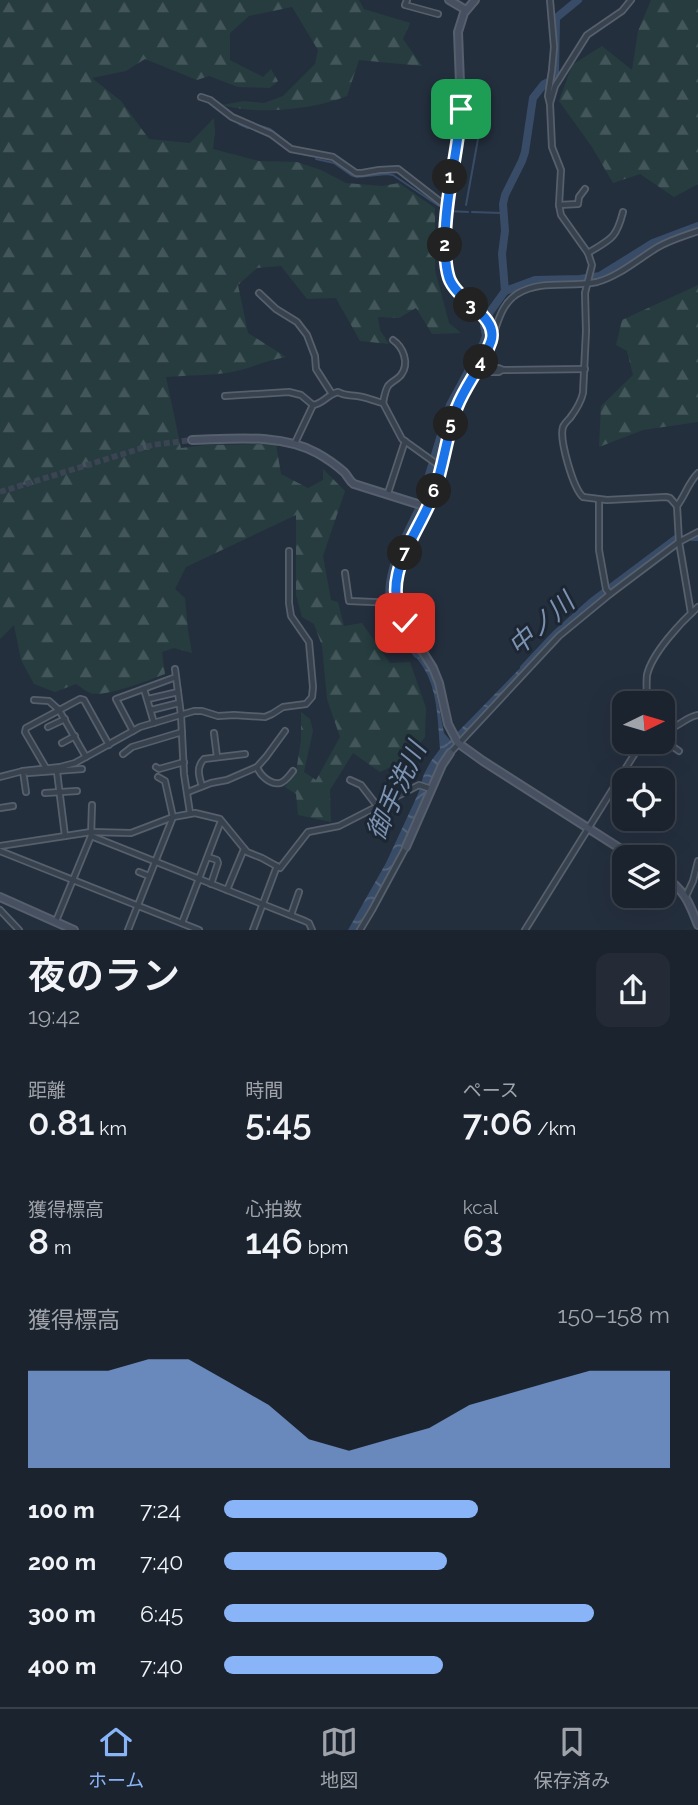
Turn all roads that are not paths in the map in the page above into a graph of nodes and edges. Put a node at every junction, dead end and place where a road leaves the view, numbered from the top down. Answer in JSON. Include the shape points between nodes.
{"nodes":[{"id":1,"x":407,"y":0,"type":"edge"},
{"id":2,"x":449,"y":0,"type":"edge"},
{"id":3,"x":475,"y":0,"type":"edge"},
{"id":4,"x":550,"y":0,"type":"edge"},
{"id":5,"x":631,"y":0,"type":"edge"},
{"id":6,"x":466,"y":10,"type":"junction"},
{"id":7,"x":438,"y":14,"type":"dead end"},
{"id":8,"x":201,"y":97,"type":"dead end"},
{"id":9,"x":550,"y":104,"type":"junction"},
{"id":10,"x":585,"y":189,"type":"dead end"},
{"id":11,"x":559,"y":205,"type":"junction"},
{"id":12,"x":447,"y":207,"type":"junction"},
{"id":13,"x":623,"y":212,"type":"dead end"},
{"id":14,"x":698,"y":231,"type":"edge"},
{"id":15,"x":587,"y":253,"type":"junction"},
{"id":16,"x":587,"y":282,"type":"junction"},
{"id":17,"x":259,"y":293,"type":"dead end"},
{"id":18,"x":492,"y":337,"type":"junction"},
{"id":19,"x":393,"y":340,"type":"dead end"},
{"id":20,"x":585,"y":369,"type":"junction"},
{"id":21,"x":477,"y":370,"type":"junction"},
{"id":22,"x":332,"y":394,"type":"junction"},
{"id":23,"x":225,"y":396,"type":"dead end"},
{"id":24,"x":383,"y":403,"type":"junction"},
{"id":25,"x":313,"y":405,"type":"junction"},
{"id":26,"x":192,"y":440,"type":"tunnel mouth"},
{"id":27,"x":405,"y":441,"type":"junction"},
{"id":28,"x":295,"y":443,"type":"junction"},
{"id":29,"x":439,"y":467,"type":"junction"},
{"id":30,"x":698,"y":473,"type":"edge"},
{"id":31,"x":388,"y":494,"type":"junction"},
{"id":32,"x":598,"y":500,"type":"junction"},
{"id":33,"x":677,"y":506,"type":"junction"},
{"id":34,"x":427,"y":507,"type":"junction"},
{"id":35,"x":698,"y":531,"type":"edge"},
{"id":36,"x":679,"y":542,"type":"junction"},
{"id":37,"x":289,"y":551,"type":"dead end"},
{"id":38,"x":345,"y":573,"type":"dead end"},
{"id":39,"x":608,"y":592,"type":"junction"},
{"id":40,"x":395,"y":603,"type":"junction"},
{"id":41,"x":698,"y":607,"type":"edge"},
{"id":42,"x":691,"y":613,"type":"junction"},
{"id":43,"x":698,"y":614,"type":"edge"},
{"id":44,"x":428,"y":626,"type":"dead end"},
{"id":45,"x":409,"y":629,"type":"junction"},
{"id":46,"x":175,"y":669,"type":"dead end"},
{"id":47,"x":176,"y":677,"type":"junction"},
{"id":48,"x":144,"y":689,"type":"junction"},
{"id":49,"x":648,"y":691,"type":"edge"},
{"id":50,"x":178,"y":692,"type":"junction"},
{"id":51,"x":148,"y":699,"type":"junction"},
{"id":52,"x":34,"y":700,"type":"dead end"},
{"id":53,"x":179,"y":703,"type":"junction"},
{"id":54,"x":59,"y":710,"type":"junction"},
{"id":55,"x":151,"y":710,"type":"junction"},
{"id":56,"x":181,"y":715,"type":"junction"},
{"id":57,"x":698,"y":715,"type":"edge"},
{"id":58,"x":65,"y":719,"type":"junction"},
{"id":59,"x":154,"y":723,"type":"junction"},
{"id":60,"x":48,"y":727,"type":"dead end"},
{"id":61,"x":676,"y":727,"type":"edge"},
{"id":62,"x":133,"y":731,"type":"junction"},
{"id":63,"x":285,"y":731,"type":"dead end"},
{"id":64,"x":182,"y":732,"type":"junction"},
{"id":65,"x":214,"y":733,"type":"dead end"},
{"id":66,"x":75,"y":736,"type":"junction"},
{"id":67,"x":456,"y":740,"type":"junction"},
{"id":68,"x":62,"y":743,"type":"dead end"},
{"id":69,"x":109,"y":744,"type":"junction"},
{"id":70,"x":676,"y":748,"type":"edge"},
{"id":71,"x":680,"y":751,"type":"dead end"},
{"id":72,"x":450,"y":753,"type":"joint"},
{"id":73,"x":123,"y":754,"type":"dead end"},
{"id":74,"x":245,"y":754,"type":"dead end"},
{"id":75,"x":634,"y":754,"type":"edge"},
{"id":76,"x":86,"y":757,"type":"junction"},
{"id":77,"x":217,"y":757,"type":"junction"},
{"id":78,"x":184,"y":762,"type":"junction"},
{"id":79,"x":156,"y":766,"type":"dead end"},
{"id":80,"x":257,"y":767,"type":"junction"},
{"id":81,"x":46,"y":768,"type":"junction"},
{"id":82,"x":82,"y":769,"type":"dead end"},
{"id":83,"x":293,"y":771,"type":"dead end"},
{"id":84,"x":24,"y":772,"type":"junction"},
{"id":85,"x":57,"y":772,"type":"junction"},
{"id":86,"x":1,"y":775,"type":"edge"},
{"id":87,"x":158,"y":777,"type":"dead end"},
{"id":88,"x":350,"y":780,"type":"dead end"},
{"id":89,"x":202,"y":786,"type":"junction"},
{"id":90,"x":430,"y":789,"type":"junction"},
{"id":91,"x":77,"y":790,"type":"dead end"},
{"id":92,"x":26,"y":792,"type":"dead end"},
{"id":93,"x":59,"y":792,"type":"junction"},
{"id":94,"x":188,"y":792,"type":"junction"},
{"id":95,"x":45,"y":793,"type":"dead end"},
{"id":96,"x":92,"y":805,"type":"dead end"},
{"id":97,"x":13,"y":806,"type":"dead end"},
{"id":98,"x":378,"y":807,"type":"junction"},
{"id":99,"x":0,"y":808,"type":"edge"},
{"id":100,"x":190,"y":813,"type":"junction"},
{"id":101,"x":173,"y":817,"type":"junction"},
{"id":102,"x":221,"y":821,"type":"junction"},
{"id":103,"x":589,"y":828,"type":"junction"},
{"id":104,"x":91,"y":834,"type":"junction"},
{"id":105,"x":65,"y":836,"type":"junction"},
{"id":106,"x":615,"y":845,"type":"edge"},
{"id":107,"x":406,"y":847,"type":"joint"},
{"id":108,"x":0,"y":848,"type":"edge"},
{"id":109,"x":244,"y":849,"type":"junction"},
{"id":110,"x":208,"y":857,"type":"junction"},
{"id":111,"x":698,"y":860,"type":"edge"},
{"id":112,"x":155,"y":863,"type":"junction"},
{"id":113,"x":277,"y":866,"type":"junction"},
{"id":114,"x":139,"y":872,"type":"dead end"},
{"id":115,"x":149,"y":876,"type":"junction"},
{"id":116,"x":73,"y":879,"type":"junction"},
{"id":117,"x":199,"y":880,"type":"junction"},
{"id":118,"x":211,"y":884,"type":"junction"},
{"id":119,"x":675,"y":884,"type":"edge"},
{"id":120,"x":691,"y":886,"type":"junction"},
{"id":121,"x":698,"y":889,"type":"edge"},
{"id":122,"x":227,"y":890,"type":"junction"},
{"id":123,"x":299,"y":892,"type":"dead end"},
{"id":124,"x":686,"y":896,"type":"junction"},
{"id":125,"x":0,"y":897,"type":"edge"},
{"id":126,"x":263,"y":904,"type":"junction"},
{"id":127,"x":137,"y":905,"type":"junction"},
{"id":128,"x":0,"y":909,"type":"edge"},
{"id":129,"x":291,"y":915,"type":"junction"},
{"id":130,"x":56,"y":921,"type":"junction"},
{"id":131,"x":698,"y":925,"type":"edge"},
{"id":132,"x":185,"y":926,"type":"edge"},
{"id":133,"x":19,"y":930,"type":"edge"},
{"id":134,"x":74,"y":930,"type":"edge"},
{"id":135,"x":128,"y":930,"type":"edge"},
{"id":136,"x":199,"y":930,"type":"edge"},
{"id":137,"x":253,"y":930,"type":"edge"},
{"id":138,"x":312,"y":930,"type":"edge"},
{"id":139,"x":360,"y":930,"type":"edge"},
{"id":140,"x":525,"y":930,"type":"edge"}],
"edges":[{"from":1,"to":7,"type":"street","via":[[405,5]]},
{"from":2,"to":6,"type":"main road"},
{"from":3,"to":6,"type":"main road"},
{"from":4,"to":9,"type":"street","via":[[554,47]]},
{"from":5,"to":9,"type":"street","via":[[622,12],[587,36],[555,86]]},
{"from":6,"to":12,"type":"main road","via":[[458,36],[460,120]]},
{"from":8,"to":12,"type":"street","via":[[288,147],[333,157],[356,173],[398,169]]},
{"from":9,"to":11,"type":"street","via":[[552,147],[561,170]]},
{"from":10,"to":11,"type":"street","via":[[578,204]]},
{"from":11,"to":15,"type":"street"},
{"from":12,"to":18,"type":"main road","via":[[449,278],[455,291],[482,313]]},
{"from":13,"to":15,"type":"street","via":[[614,236]]},
{"from":14,"to":16,"type":"street","via":[[665,243],[600,281]]},
{"from":15,"to":16,"type":"street","via":[[592,265]]},
{"from":16,"to":18,"type":"street","via":[[548,285],[518,294],[503,309]]},
{"from":16,"to":20,"type":"street"},
{"from":17,"to":22,"type":"street","via":[[307,335],[316,369]]},
{"from":18,"to":21,"type":"main road"},
{"from":19,"to":24,"type":"street","via":[[404,352],[404,368],[388,386]]},
{"from":20,"to":21,"type":"street"},
{"from":20,"to":32,"type":"street","via":[[582,397],[563,426],[563,437],[579,493]]},
{"from":21,"to":29,"type":"main road","via":[[456,411]]},
{"from":22,"to":24,"type":"street"},
{"from":22,"to":25,"type":"street"},
{"from":23,"to":25,"type":"street","via":[[289,393],[301,395]]},
{"from":24,"to":27,"type":"street"},
{"from":25,"to":28,"type":"street"},
{"from":26,"to":28,"type":"main road"},
{"from":27,"to":29,"type":"street"},
{"from":27,"to":31,"type":"street"},
{"from":28,"to":31,"type":"main road","via":[[321,455],[350,481]]},
{"from":29,"to":34,"type":"main road"},
{"from":30,"to":33,"type":"street"},
{"from":31,"to":34,"type":"main road"},
{"from":32,"to":33,"type":"street","via":[[668,498]]},
{"from":32,"to":39,"type":"street","via":[[599,550]]},
{"from":33,"to":36,"type":"street"},
{"from":34,"to":40,"type":"main road","via":[[400,565]]},
{"from":35,"to":36,"type":"street"},
{"from":36,"to":39,"type":"street"},
{"from":36,"to":42,"type":"street"},
{"from":37,"to":56,"type":"street","via":[[291,616],[310,649],[310,701],[262,717],[218,716],[198,710]]},
{"from":38,"to":40,"type":"street","via":[[349,601]]},
{"from":39,"to":67,"type":"street"},
{"from":40,"to":45,"type":"main road"},
{"from":41,"to":42,"type":"street"},
{"from":42,"to":43,"type":"street"},
{"from":42,"to":49,"type":"street","via":[[664,642],[647,676]]},
{"from":44,"to":45,"type":"street"},
{"from":45,"to":67,"type":"main road","via":[[435,673]]},
{"from":46,"to":47,"type":"street"},
{"from":47,"to":48,"type":"street"},
{"from":47,"to":50,"type":"street"},
{"from":48,"to":51,"type":"street"},
{"from":48,"to":62,"type":"street","via":[[116,699]]},
{"from":50,"to":51,"type":"street"},
{"from":50,"to":53,"type":"street"},
{"from":51,"to":55,"type":"street"},
{"from":52,"to":54,"type":"street","via":[[49,701]]},
{"from":53,"to":55,"type":"street"},
{"from":53,"to":56,"type":"street"},
{"from":54,"to":58,"type":"street"},
{"from":54,"to":69,"type":"street","via":[[84,700]]},
{"from":54,"to":81,"type":"street","via":[[25,730]]},
{"from":55,"to":59,"type":"street"},
{"from":56,"to":59,"type":"street"},
{"from":56,"to":64,"type":"street"},
{"from":57,"to":61,"type":"street"},
{"from":58,"to":60,"type":"street"},
{"from":58,"to":66,"type":"street"},
{"from":59,"to":62,"type":"street"},
{"from":62,"to":69,"type":"street"},
{"from":63,"to":80,"type":"street"},
{"from":64,"to":73,"type":"street"},
{"from":64,"to":78,"type":"street"},
{"from":65,"to":77,"type":"street"},
{"from":66,"to":68,"type":"street"},
{"from":66,"to":76,"type":"street"},
{"from":67,"to":72,"type":"street"},
{"from":67,"to":103,"type":"main road"},
{"from":69,"to":76,"type":"street"},
{"from":70,"to":71,"type":"street"},
{"from":72,"to":90,"type":"main road"},
{"from":74,"to":77,"type":"street"},
{"from":75,"to":103,"type":"street"},
{"from":76,"to":81,"type":"street"},
{"from":77,"to":89,"type":"street","via":[[201,762]]},
{"from":78,"to":79,"type":"street"},
{"from":78,"to":94,"type":"street"},
{"from":80,"to":83,"type":"street","via":[[265,778],[279,783]]},
{"from":80,"to":89,"type":"street"},
{"from":81,"to":84,"type":"street"},
{"from":82,"to":85,"type":"street"},
{"from":84,"to":85,"type":"street"},
{"from":84,"to":86,"type":"street"},
{"from":84,"to":92,"type":"street"},
{"from":85,"to":93,"type":"street"},
{"from":87,"to":101,"type":"street","via":[[165,781]]},
{"from":88,"to":98,"type":"street","via":[[361,785]]},
{"from":89,"to":94,"type":"street"},
{"from":90,"to":98,"type":"street","via":[[419,785]]},
{"from":90,"to":107,"type":"main road"},
{"from":91,"to":93,"type":"street"},
{"from":93,"to":95,"type":"street"},
{"from":93,"to":105,"type":"street"},
{"from":94,"to":100,"type":"street"},
{"from":96,"to":104,"type":"street"},
{"from":97,"to":99,"type":"street"},
{"from":98,"to":113,"type":"street","via":[[339,826],[306,833],[280,868]]},
{"from":100,"to":101,"type":"street"},
{"from":100,"to":102,"type":"street"},
{"from":101,"to":104,"type":"street","via":[[131,833]]},
{"from":101,"to":112,"type":"street"},
{"from":102,"to":109,"type":"street"},
{"from":102,"to":110,"type":"street"},
{"from":103,"to":106,"type":"main road"},
{"from":103,"to":140,"type":"street"},
{"from":104,"to":105,"type":"street"},
{"from":104,"to":112,"type":"street"},
{"from":104,"to":116,"type":"street"},
{"from":105,"to":108,"type":"street"},
{"from":107,"to":139,"type":"street"},
{"from":108,"to":116,"type":"street"},
{"from":109,"to":113,"type":"street"},
{"from":109,"to":122,"type":"street"},
{"from":110,"to":117,"type":"street"},
{"from":110,"to":118,"type":"street","via":[[218,863]]},
{"from":111,"to":120,"type":"street"},
{"from":112,"to":115,"type":"street"},
{"from":112,"to":117,"type":"street"},
{"from":113,"to":126,"type":"street"},
{"from":114,"to":115,"type":"street"},
{"from":115,"to":127,"type":"street"},
{"from":116,"to":127,"type":"street"},
{"from":116,"to":130,"type":"street"},
{"from":117,"to":118,"type":"street"},
{"from":117,"to":132,"type":"street"},
{"from":118,"to":122,"type":"street"},
{"from":119,"to":124,"type":"main road"},
{"from":120,"to":121,"type":"street"},
{"from":120,"to":124,"type":"street"},
{"from":122,"to":126,"type":"street"},
{"from":123,"to":129,"type":"street"},
{"from":124,"to":131,"type":"main road"},
{"from":125,"to":130,"type":"main road"},
{"from":126,"to":129,"type":"street"},
{"from":126,"to":137,"type":"street"},
{"from":127,"to":132,"type":"street"},
{"from":127,"to":135,"type":"street"},
{"from":128,"to":133,"type":"street"},
{"from":129,"to":138,"type":"street","via":[[309,923]]},
{"from":130,"to":134,"type":"main road"},
{"from":132,"to":136,"type":"street"}]}
